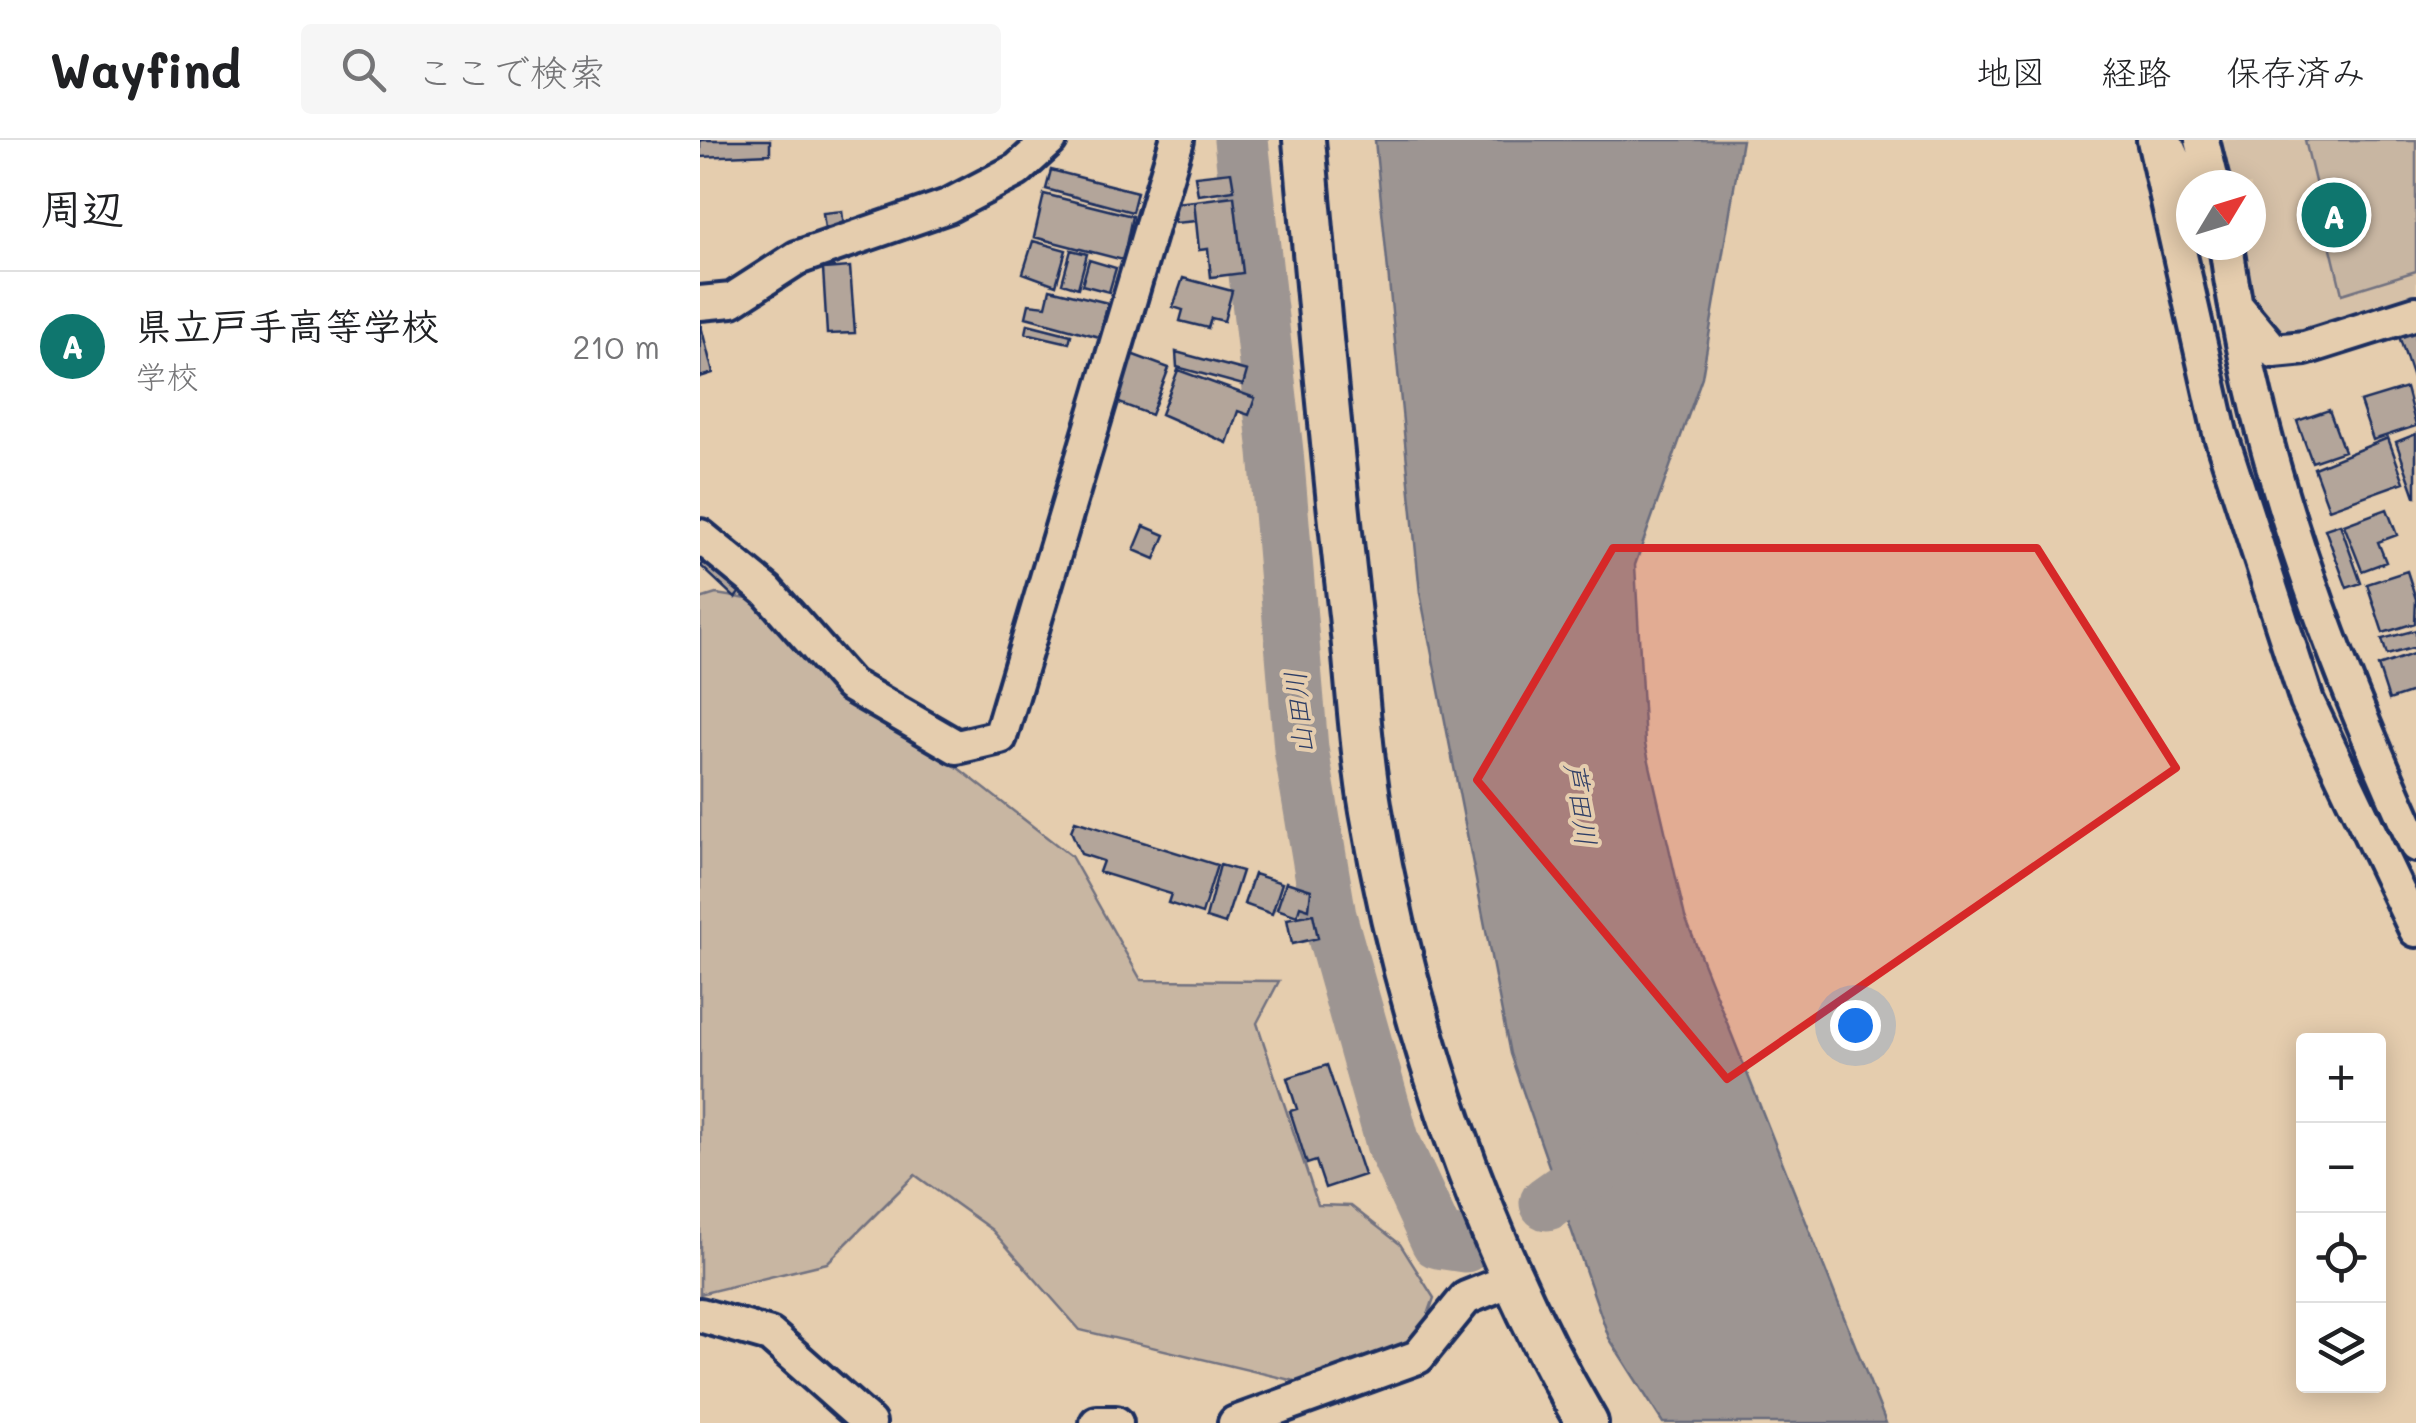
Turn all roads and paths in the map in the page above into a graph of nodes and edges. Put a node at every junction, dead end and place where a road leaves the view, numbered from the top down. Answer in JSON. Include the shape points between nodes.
{"nodes":[{"id":1,"x":1050,"y":140,"type":"edge"},
{"id":2,"x":1177,"y":140,"type":"edge"},
{"id":3,"x":1304,"y":140,"type":"edge"},
{"id":4,"x":2202,"y":140,"type":"edge"},
{"id":5,"x":2155,"y":144,"type":"edge"},
{"id":6,"x":2180,"y":170,"type":"edge"},
{"id":7,"x":2210,"y":170,"type":"edge"},
{"id":8,"x":2216,"y":260,"type":"edge"},
{"id":9,"x":2228,"y":260,"type":"edge"},
{"id":10,"x":700,"y":303,"type":"edge"},
{"id":11,"x":2234,"y":304,"type":"junction"},
{"id":12,"x":2416,"y":313,"type":"edge"},
{"id":13,"x":700,"y":536,"type":"edge"},
{"id":14,"x":2416,"y":845,"type":"edge"},
{"id":15,"x":2416,"y":930,"type":"edge"},
{"id":16,"x":1516,"y":1278,"type":"junction"},
{"id":17,"x":700,"y":1315,"type":"edge"},
{"id":18,"x":869,"y":1423,"type":"edge"},
{"id":19,"x":1097,"y":1423,"type":"edge"},
{"id":20,"x":1116,"y":1423,"type":"edge"},
{"id":21,"x":1235,"y":1423,"type":"edge"},
{"id":22,"x":1587,"y":1423,"type":"edge"}],
"edges":[{"from":1,"to":10,"type":"street","via":[[1017,170],[948,206],[797,258],[732,300]]},
{"from":2,"to":13,"type":"street","via":[[1000,737],[957,747],[850,685],[767,591]]},
{"from":3,"to":16,"type":"street","via":[[1371,812],[1416,1008],[1486,1222]]},
{"from":4,"to":7,"type":"street"},
{"from":5,"to":6,"type":"street","via":[[2172,150]]},
{"from":5,"to":15,"type":"street","via":[[2220,433],[2307,700]]},
{"from":8,"to":11,"type":"street"},
{"from":9,"to":11,"type":"street"},
{"from":11,"to":12,"type":"street","via":[[2274,351],[2305,348]]},
{"from":11,"to":14,"type":"street","via":[[2301,566]]},
{"from":16,"to":21,"type":"street","via":[[1466,1298],[1418,1356]]},
{"from":16,"to":22,"type":"street"},
{"from":17,"to":18,"type":"street","via":[[770,1334]]},
{"from":19,"to":20,"type":"street"}]}
